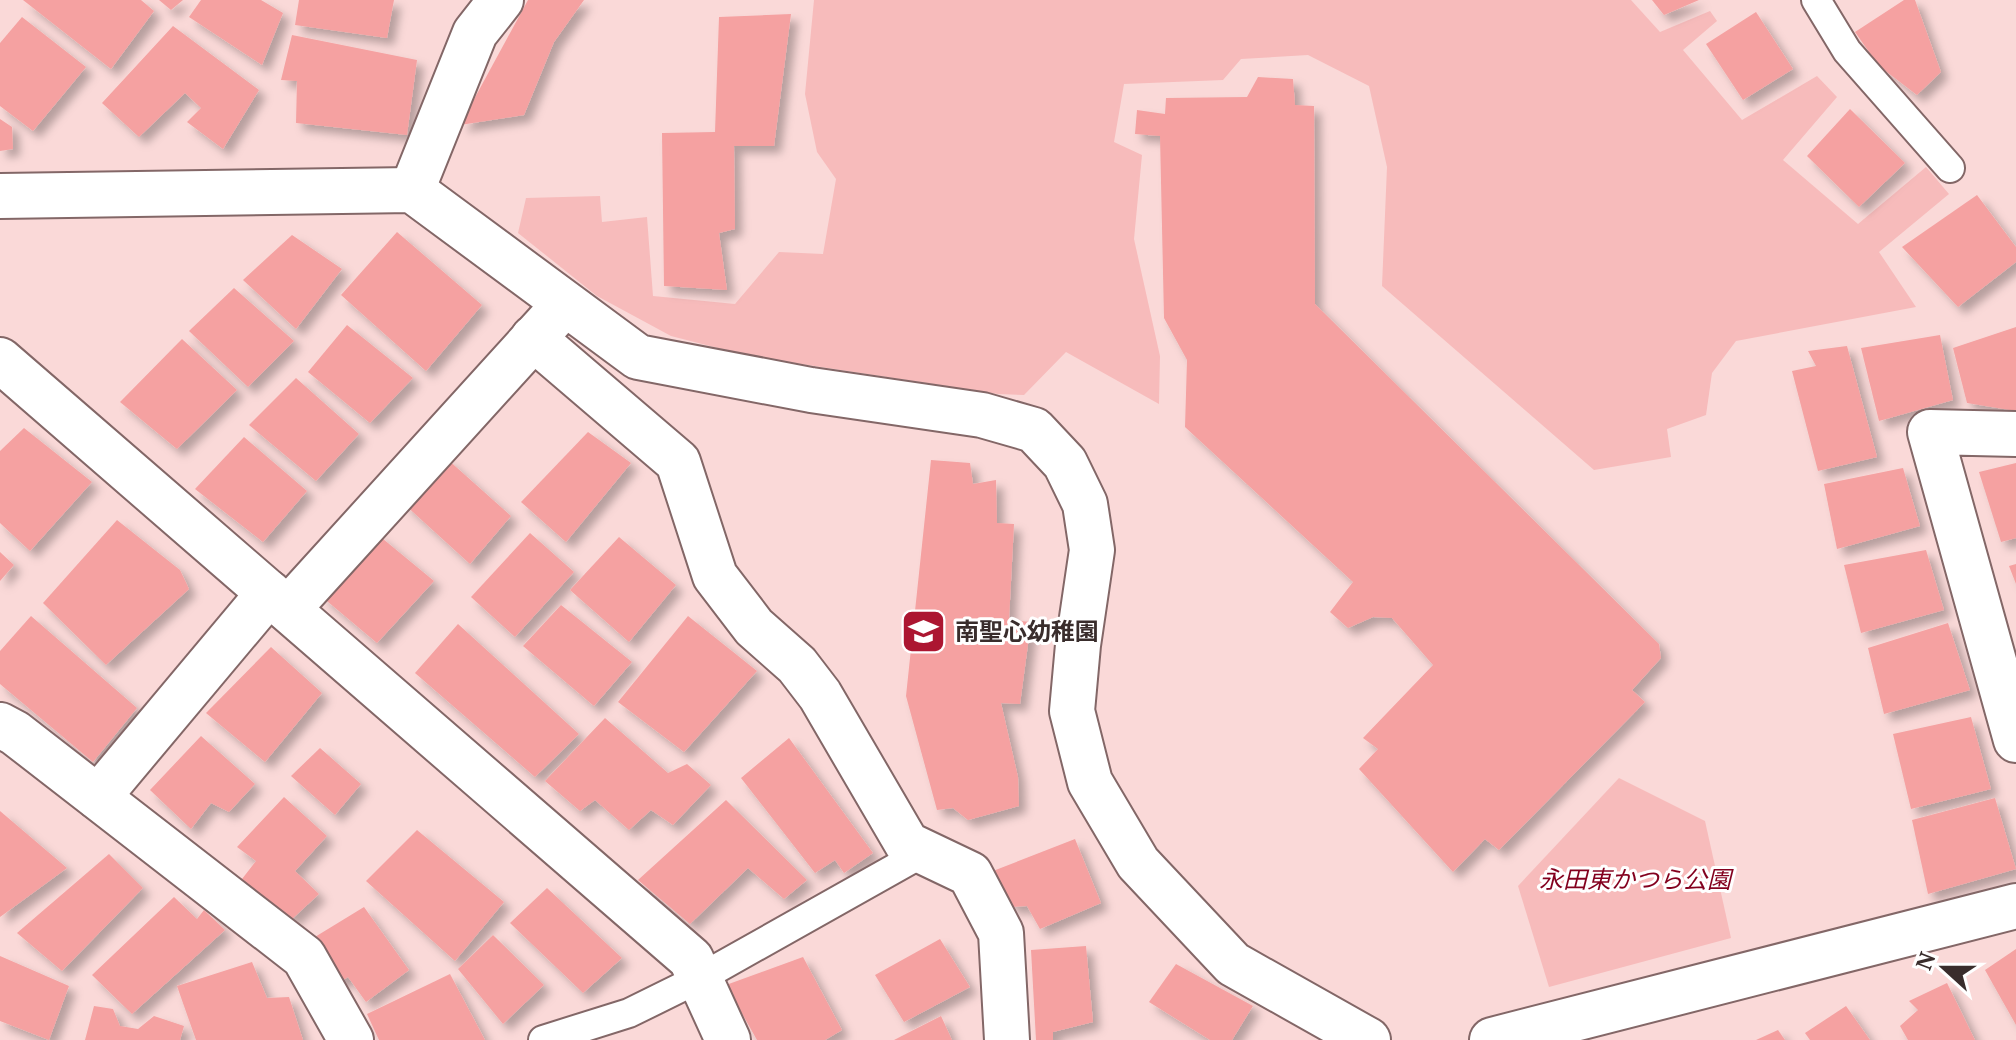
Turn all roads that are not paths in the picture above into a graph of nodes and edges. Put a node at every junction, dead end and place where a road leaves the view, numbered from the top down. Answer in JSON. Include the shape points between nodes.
{"nodes":[{"id":1,"x":1816,"y":0,"type":"edge"},
{"id":2,"x":487,"y":6,"type":"edge"},
{"id":3,"x":1950,"y":168,"type":"dead end"},
{"id":4,"x":412,"y":190,"type":"junction"},
{"id":5,"x":0,"y":196,"type":"edge"},
{"id":6,"x":565,"y":304,"type":"junction"},
{"id":7,"x":533,"y":338,"type":"junction"},
{"id":8,"x":0,"y":360,"type":"edge"},
{"id":9,"x":2016,"y":434,"type":"edge"},
{"id":10,"x":278,"y":601,"type":"junction"},
{"id":11,"x":0,"y":725,"type":"edge"},
{"id":12,"x":2016,"y":740,"type":"edge"},
{"id":13,"x":98,"y":797,"type":"junction"},
{"id":14,"x":924,"y":852,"type":"junction"},
{"id":15,"x":2016,"y":906,"type":"edge"},
{"id":16,"x":700,"y":978,"type":"junction"},
{"id":17,"x":351,"y":1040,"type":"edge"},
{"id":18,"x":543,"y":1040,"type":"edge"},
{"id":19,"x":728,"y":1040,"type":"edge"},
{"id":20,"x":1007,"y":1040,"type":"edge"},
{"id":21,"x":1368,"y":1040,"type":"edge"},
{"id":22,"x":1492,"y":1040,"type":"edge"}],
"edges":[{"from":1,"to":3,"type":"lane","via":[[1847,51]]},
{"from":2,"to":4,"type":"street"},
{"from":4,"to":5,"type":"street"},
{"from":4,"to":6,"type":"street"},
{"from":6,"to":7,"type":"street"},
{"from":6,"to":21,"type":"street","via":[[638,357],[982,415],[1034,430],[1065,463],[1085,504],[1092,550],[1072,711],[1090,782],[1138,863],[1233,964]]},
{"from":7,"to":10,"type":"street"},
{"from":7,"to":14,"type":"street","via":[[678,462],[715,576],[754,627],[797,665],[820,695],[907,844]]},
{"from":8,"to":10,"type":"street"},
{"from":9,"to":12,"type":"street","via":[[1930,432]]},
{"from":10,"to":13,"type":"street"},
{"from":10,"to":16,"type":"street","via":[[691,959]]},
{"from":11,"to":13,"type":"street"},
{"from":13,"to":17,"type":"street","via":[[304,957]]},
{"from":14,"to":16,"type":"lane"},
{"from":14,"to":20,"type":"street","via":[[970,874],[1001,933]]},
{"from":15,"to":22,"type":"street"},
{"from":16,"to":18,"type":"lane","via":[[629,1013]]},
{"from":16,"to":19,"type":"street"}]}
